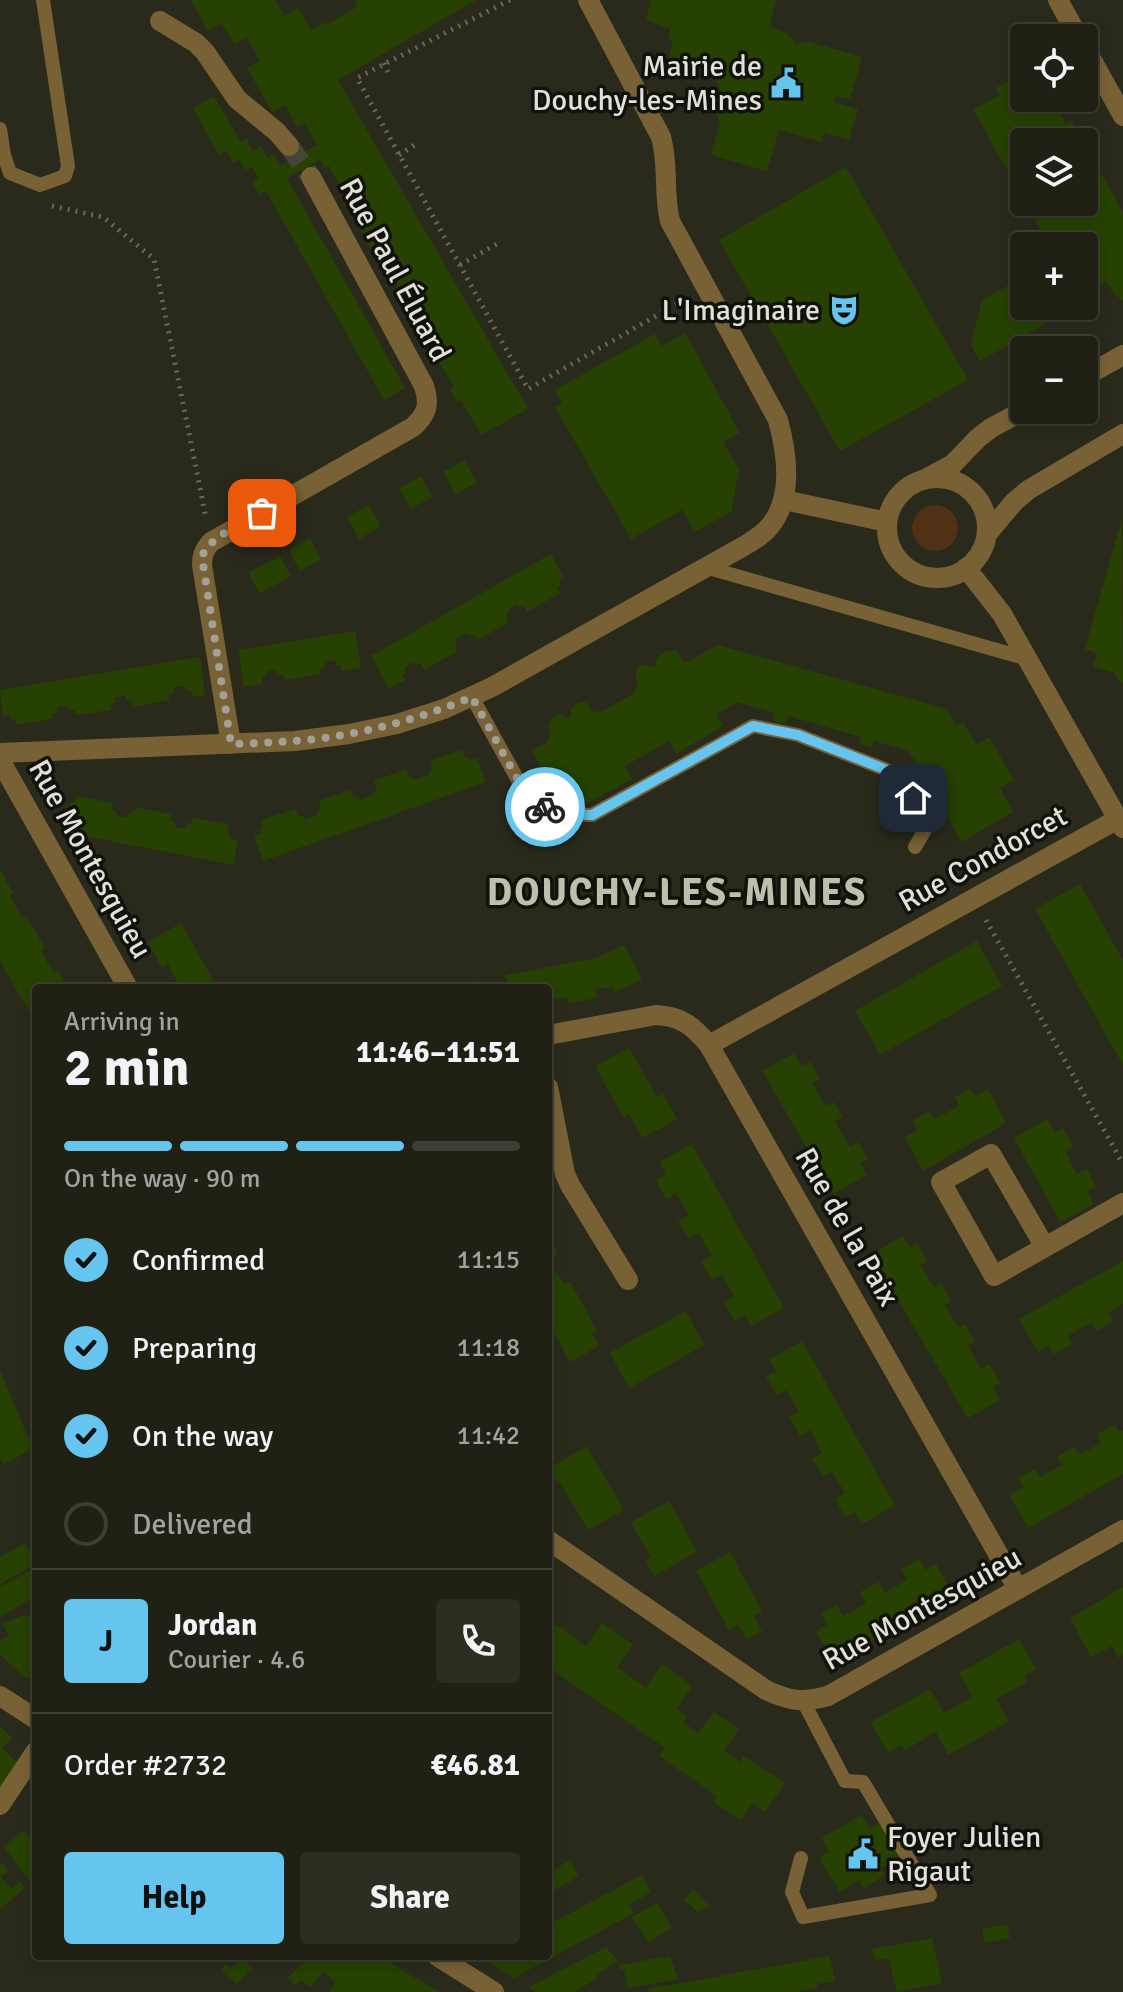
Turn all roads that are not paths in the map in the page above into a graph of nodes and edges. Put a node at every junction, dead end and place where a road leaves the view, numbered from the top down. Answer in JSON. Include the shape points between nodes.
{"nodes":[{"id":1,"x":43,"y":0,"type":"edge"},
{"id":2,"x":588,"y":0,"type":"edge"},
{"id":3,"x":1058,"y":0,"type":"edge"},
{"id":4,"x":160,"y":21,"type":"dead end"},
{"id":5,"x":1071,"y":24,"type":"edge"},
{"id":6,"x":1098,"y":71,"type":"edge"},
{"id":7,"x":1123,"y":116,"type":"edge"},
{"id":8,"x":0,"y":129,"type":"edge"},
{"id":9,"x":289,"y":146,"type":"tunnel mouth"},
{"id":10,"x":311,"y":177,"type":"tunnel mouth"},
{"id":11,"x":1123,"y":355,"type":"edge"},
{"id":12,"x":1098,"y":369,"type":"edge"},
{"id":13,"x":1010,"y":418,"type":"edge"},
{"id":14,"x":1123,"y":434,"type":"edge"},
{"id":15,"x":926,"y":479,"type":"junction"},
{"id":16,"x":784,"y":500,"type":"junction"},
{"id":17,"x":887,"y":522,"type":"junction"},
{"id":18,"x":987,"y":534,"type":"junction"},
{"id":19,"x":705,"y":567,"type":"junction"},
{"id":20,"x":966,"y":568,"type":"junction"},
{"id":21,"x":1028,"y":659,"type":"junction"},
{"id":22,"x":472,"y":697,"type":"junction"},
{"id":23,"x":231,"y":744,"type":"junction"},
{"id":24,"x":0,"y":753,"type":"edge"},
{"id":25,"x":0,"y":760,"type":"edge"},
{"id":26,"x":1120,"y":824,"type":"edge"},
{"id":27,"x":915,"y":847,"type":"dead end"},
{"id":28,"x":126,"y":984,"type":"edge"},
{"id":29,"x":552,"y":1034,"type":"edge"},
{"id":30,"x":709,"y":1045,"type":"junction"},
{"id":31,"x":552,"y":1107,"type":"edge"},
{"id":32,"x":1123,"y":1203,"type":"edge"},
{"id":33,"x":1045,"y":1247,"type":"junction"},
{"id":34,"x":628,"y":1280,"type":"dead end"},
{"id":35,"x":1123,"y":1530,"type":"edge"},
{"id":36,"x":552,"y":1543,"type":"edge"},
{"id":37,"x":1018,"y":1589,"type":"junction"},
{"id":38,"x":0,"y":1696,"type":"edge"},
{"id":39,"x":803,"y":1701,"type":"junction"},
{"id":40,"x":32,"y":1716,"type":"edge"},
{"id":41,"x":32,"y":1757,"type":"edge"},
{"id":42,"x":0,"y":1805,"type":"edge"},
{"id":43,"x":801,"y":1858,"type":"dead end"},
{"id":44,"x":443,"y":1960,"type":"edge"},
{"id":45,"x":494,"y":1992,"type":"edge"}],
"edges":[{"from":1,"to":8,"type":"lane","via":[[68,166],[65,176],[40,185],[10,173]]},
{"from":2,"to":16,"type":"street","via":[[661,137],[670,221],[778,420],[785,456]]},
{"from":3,"to":5,"type":"street"},
{"from":4,"to":9,"type":"street","via":[[196,43],[237,99]]},
{"from":6,"to":7,"type":"street"},
{"from":10,"to":23,"type":"street","name":"Rue Paul Éluard","via":[[428,399],[422,419],[413,427],[204,549],[202,565]]},
{"from":11,"to":12,"type":"street"},
{"from":13,"to":15,"type":"street"},
{"from":14,"to":18,"type":"street","via":[[1028,490]]},
{"from":15,"to":17,"type":"street","via":[[899,494]]},
{"from":15,"to":18,"type":"street","via":[[948,479],[973,493],[984,512]]},
{"from":16,"to":17,"type":"street"},
{"from":16,"to":19,"type":"street","via":[[763,534]]},
{"from":17,"to":20,"type":"street","via":[[893,551],[915,573],[937,578]]},
{"from":18,"to":20,"type":"street","via":[[980,553]]},
{"from":19,"to":21,"type":"lane"},
{"from":19,"to":22,"type":"street"},
{"from":20,"to":21,"type":"street"},
{"from":21,"to":26,"type":"street"},
{"from":22,"to":23,"type":"street","via":[[397,724],[349,734]]},
{"from":22,"to":27,"type":"lane","via":[[529,800],[561,814],[592,815],[753,726],[798,735],[897,774],[929,823]]},
{"from":23,"to":24,"type":"street"},
{"from":25,"to":28,"type":"street","name":"Rue Montesquieu"},
{"from":26,"to":30,"type":"street","name":"Rue Condorcet"},
{"from":29,"to":30,"type":"street","name":"Rue de la Paix","via":[[656,1015],[681,1019]]},
{"from":30,"to":37,"type":"street","name":"Rue de la Paix"},
{"from":31,"to":34,"type":"street","via":[[565,1174]]},
{"from":32,"to":33,"type":"street"},
{"from":33,"to":33,"type":"street","via":[[994,1276],[941,1182],[991,1154]]},
{"from":35,"to":37,"type":"street","name":"Rue Montesquieu"},
{"from":36,"to":39,"type":"street","name":"Rue Montesquieu","via":[[766,1690]]},
{"from":37,"to":39,"type":"street","name":"Rue Montesquieu","via":[[828,1696]]},
{"from":38,"to":40,"type":"street"},
{"from":39,"to":43,"type":"lane","via":[[845,1781],[863,1782],[930,1895],[803,1917],[792,1892]]},
{"from":41,"to":42,"type":"street"},
{"from":44,"to":45,"type":"street"}]}
